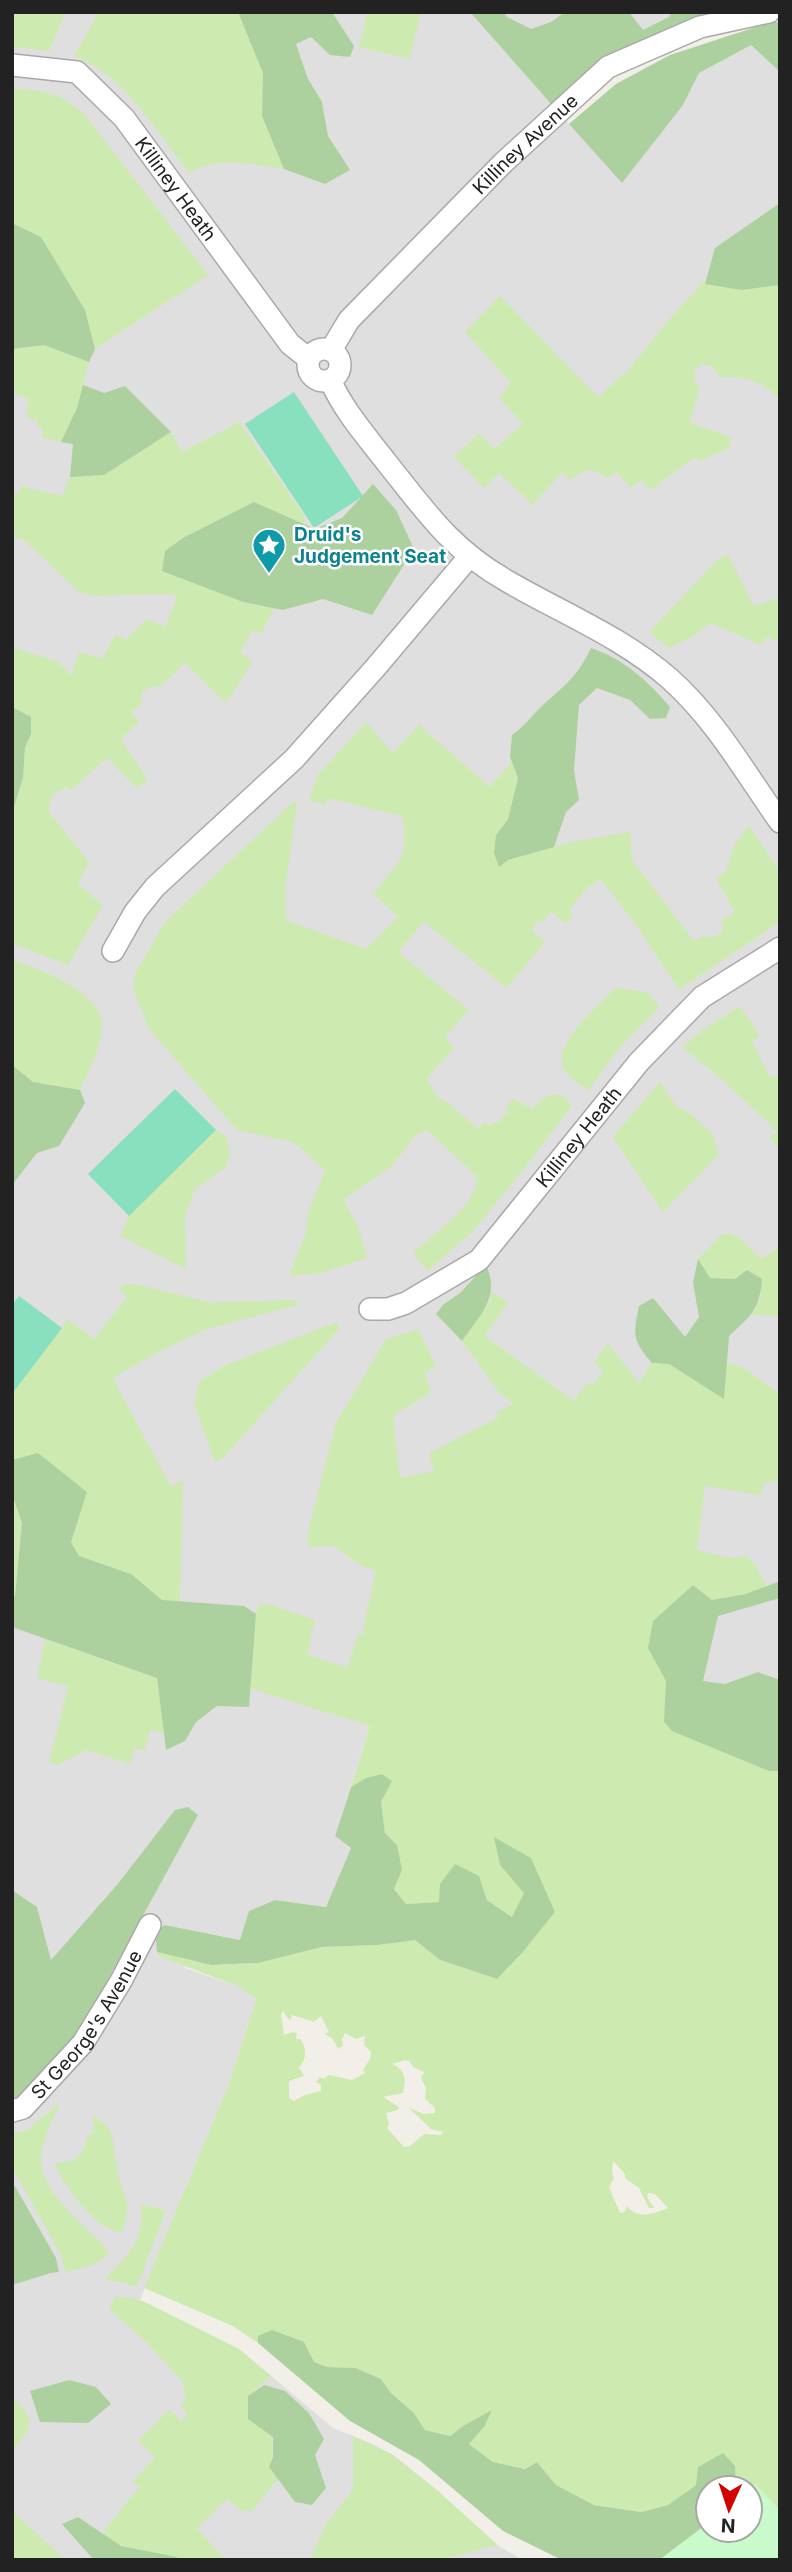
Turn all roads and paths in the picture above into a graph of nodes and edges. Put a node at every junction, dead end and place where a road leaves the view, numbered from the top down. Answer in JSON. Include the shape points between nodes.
{"nodes":[{"id":1,"x":769,"y":12,"type":"edge"},
{"id":2,"x":12,"y":65,"type":"edge"},
{"id":3,"x":331,"y":351,"type":"junction"},
{"id":4,"x":309,"y":359,"type":"junction"},
{"id":5,"x":330,"y":380,"type":"junction"},
{"id":6,"x":469,"y":556,"type":"junction"},
{"id":7,"x":780,"y":822,"type":"edge"},
{"id":8,"x":780,"y":948,"type":"edge"},
{"id":9,"x":113,"y":951,"type":"dead end"},
{"id":10,"x":370,"y":1309,"type":"dead end"},
{"id":11,"x":149,"y":1925,"type":"dead end"},
{"id":12,"x":12,"y":2111,"type":"edge"}],
"edges":[{"from":1,"to":3,"type":"street","name":"Killiney Avenue","via":[[700,27],[608,67],[503,163],[349,320]]},
{"from":2,"to":4,"type":"street","name":"Killiney Heath","via":[[77,72],[124,118],[290,344]]},
{"from":3,"to":4,"type":"street","via":[[321,349]]},
{"from":3,"to":5,"type":"street","via":[[340,366]]},
{"from":4,"to":5,"type":"street","via":[[312,376]]},
{"from":5,"to":6,"type":"street","via":[[345,410],[442,533]]},
{"from":6,"to":7,"type":"street","via":[[635,652],[671,680],[708,718]]},
{"from":6,"to":9,"type":"street","via":[[294,759],[155,887]]},
{"from":8,"to":10,"type":"street","name":"Killiney Heath","via":[[702,997],[639,1062],[478,1260],[406,1303]]},
{"from":11,"to":12,"type":"street","name":"St George's Avenue","via":[[83,2043],[23,2108]]}]}
